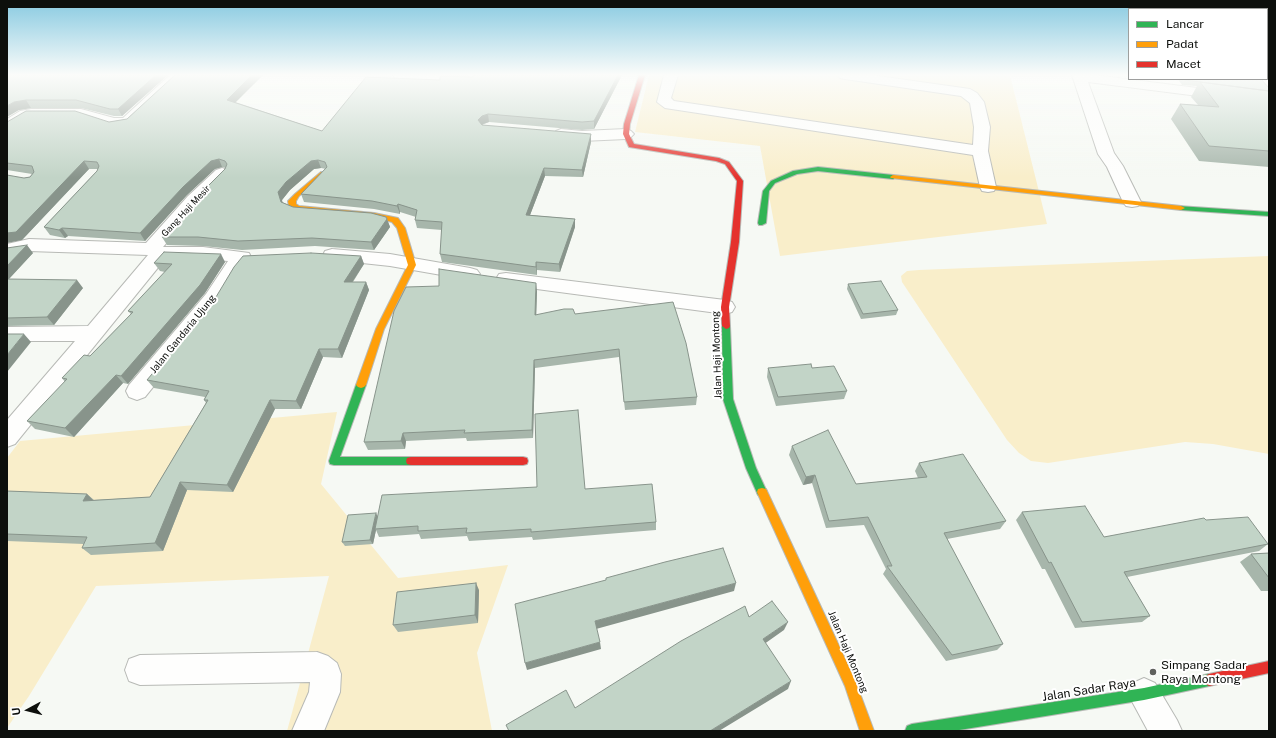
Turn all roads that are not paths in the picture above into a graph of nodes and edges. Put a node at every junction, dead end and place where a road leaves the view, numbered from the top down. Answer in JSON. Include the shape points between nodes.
{"nodes":[{"id":1,"x":141,"y":109,"type":"edge"},
{"id":2,"x":631,"y":109,"type":"edge"},
{"id":3,"x":700,"y":109,"type":"edge"},
{"id":4,"x":978,"y":109,"type":"edge"},
{"id":5,"x":1091,"y":109,"type":"edge"},
{"id":6,"x":9,"y":123,"type":"edge"},
{"id":7,"x":544,"y":133,"type":"edge"},
{"id":8,"x":626,"y":134,"type":"junction"},
{"id":9,"x":980,"y":151,"type":"junction"},
{"id":10,"x":222,"y":173,"type":"edge"},
{"id":11,"x":321,"y":174,"type":"edge"},
{"id":12,"x":988,"y":187,"type":"junction"},
{"id":13,"x":1132,"y":202,"type":"junction"},
{"id":14,"x":1269,"y":214,"type":"edge"},
{"id":15,"x":762,"y":223,"type":"dead end"},
{"id":16,"x":44,"y":229,"type":"edge"},
{"id":17,"x":29,"y":245,"type":"junction"},
{"id":18,"x":7,"y":250,"type":"edge"},
{"id":19,"x":155,"y":251,"type":"junction"},
{"id":20,"x":315,"y":254,"type":"edge"},
{"id":21,"x":412,"y":265,"type":"junction"},
{"id":22,"x":725,"y":307,"type":"junction"},
{"id":23,"x":93,"y":333,"type":"junction"},
{"id":24,"x":7,"y":334,"type":"edge"},
{"id":25,"x":137,"y":391,"type":"dead end"},
{"id":26,"x":7,"y":437,"type":"edge"},
{"id":27,"x":523,"y":461,"type":"dead end"},
{"id":28,"x":1269,"y":667,"type":"edge"},
{"id":29,"x":140,"y":670,"type":"dead end"},
{"id":30,"x":1144,"y":694,"type":"junction"},
{"id":31,"x":308,"y":731,"type":"edge"},
{"id":32,"x":867,"y":731,"type":"edge"},
{"id":33,"x":912,"y":731,"type":"edge"},
{"id":34,"x":1166,"y":731,"type":"edge"}],
"edges":[{"from":1,"to":6,"type":"street","via":[[126,122],[108,122],[81,113],[31,113]]},
{"from":2,"to":8,"type":"street"},
{"from":3,"to":9,"type":"street"},
{"from":4,"to":9,"type":"street","via":[[982,127]]},
{"from":5,"to":13,"type":"street","via":[[1106,154],[1115,166]]},
{"from":7,"to":8,"type":"street","via":[[582,136]]},
{"from":8,"to":22,"type":"street","name":"Jalan Haji Montong","via":[[630,146],[717,159],[727,163],[740,181],[735,242]]},
{"from":9,"to":12,"type":"street"},
{"from":10,"to":19,"type":"street","name":"Gang Haji Mesir","via":[[194,200]]},
{"from":11,"to":21,"type":"street","via":[[297,195],[292,205],[302,209],[374,215],[395,220],[401,228]]},
{"from":12,"to":13,"type":"street"},
{"from":12,"to":15,"type":"street","via":[[831,170],[804,170],[773,182],[766,191]]},
{"from":13,"to":14,"type":"street"},
{"from":16,"to":17,"type":"street"},
{"from":17,"to":18,"type":"street","name":"Jalan Gandaria Ujung"},
{"from":17,"to":19,"type":"street","name":"Jalan Gandaria Ujung"},
{"from":19,"to":23,"type":"street"},
{"from":19,"to":25,"type":"street","name":"Jalan Gandaria Ujung","via":[[250,257],[229,272],[213,299]]},
{"from":20,"to":21,"type":"street","via":[[373,257]]},
{"from":21,"to":22,"type":"street"},
{"from":21,"to":27,"type":"street","via":[[380,329],[334,461]]},
{"from":22,"to":32,"type":"street","name":"Jalan Haji Montong","via":[[730,406],[751,468],[851,684]]},
{"from":23,"to":24,"type":"street"},
{"from":23,"to":26,"type":"street"},
{"from":28,"to":30,"type":"street","name":"Jalan Sadar Raya"},
{"from":29,"to":31,"type":"street","via":[[317,667],[326,674],[324,692]]},
{"from":30,"to":33,"type":"street","name":"Jalan Sadar Raya"},
{"from":30,"to":34,"type":"street"}]}
